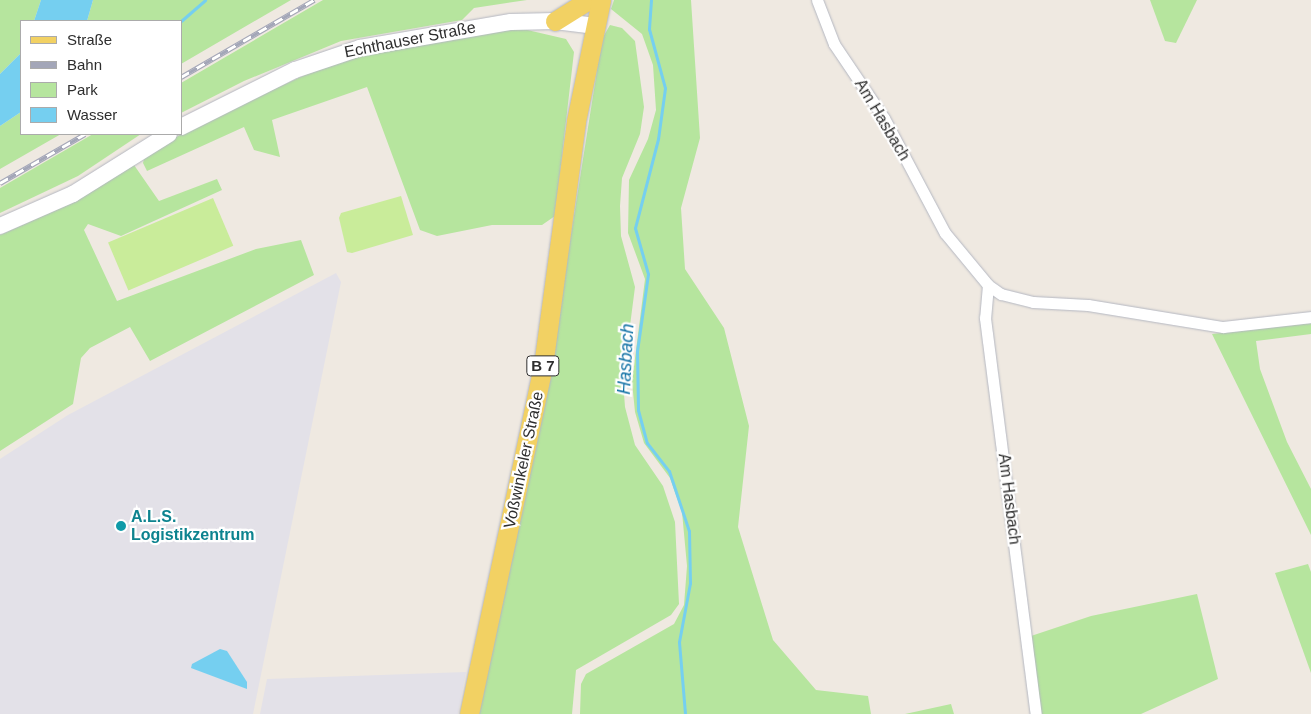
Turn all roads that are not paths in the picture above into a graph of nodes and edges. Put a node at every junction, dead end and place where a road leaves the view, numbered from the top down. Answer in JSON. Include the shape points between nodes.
{"nodes":[{"id":1,"x":589,"y":0,"type":"edge"},
{"id":2,"x":601,"y":0,"type":"edge"},
{"id":3,"x":817,"y":0,"type":"edge"},
{"id":4,"x":555,"y":21,"type":"junction"},
{"id":5,"x":594,"y":26,"type":"junction"},
{"id":6,"x":182,"y":126,"type":"edge"},
{"id":7,"x":167,"y":135,"type":"edge"},
{"id":8,"x":0,"y":226,"type":"edge"},
{"id":9,"x":988,"y":285,"type":"junction"},
{"id":10,"x":1311,"y":317,"type":"edge"},
{"id":11,"x":469,"y":714,"type":"edge"},
{"id":12,"x":1036,"y":714,"type":"edge"}],
"edges":[{"from":1,"to":4,"type":"main road"},
{"from":2,"to":5,"type":"main road","number":"B 7"},
{"from":3,"to":9,"type":"street","name":"Am Hasbach","via":[[834,44],[884,118],[946,233]]},
{"from":4,"to":5,"type":"main road","name":"Echthauser Straße"},
{"from":4,"to":6,"type":"main road","name":"Echthauser Straße","via":[[492,25],[342,53],[295,70]]},
{"from":5,"to":11,"type":"main road","name":"Voßwinkeler Straße","number":"B 7","via":[[576,121],[543,366]]},
{"from":7,"to":8,"type":"main road","via":[[73,194]]},
{"from":9,"to":10,"type":"street","name":"Am Hasbach","via":[[1014,299],[1088,304],[1222,327]]},
{"from":9,"to":12,"type":"street","name":"Am Hasbach","via":[[985,318]]}]}
